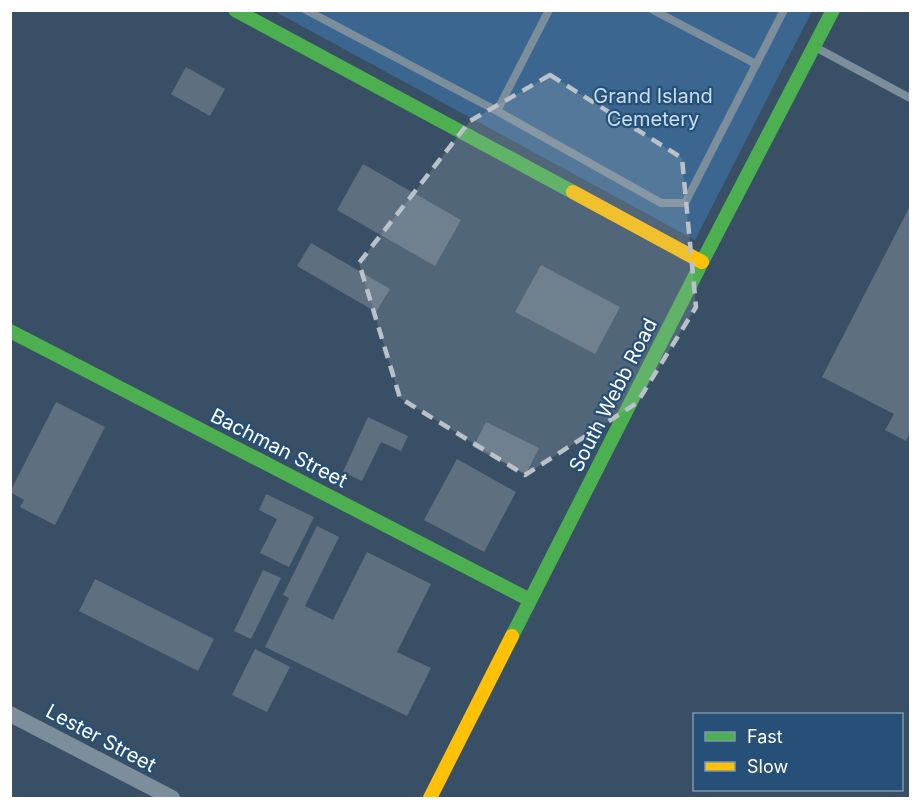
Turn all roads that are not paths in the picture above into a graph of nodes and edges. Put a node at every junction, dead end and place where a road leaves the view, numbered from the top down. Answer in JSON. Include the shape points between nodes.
{"nodes":[{"id":1,"x":235,"y":10,"type":"edge"},
{"id":2,"x":306,"y":10,"type":"edge"},
{"id":3,"x":549,"y":10,"type":"edge"},
{"id":4,"x":653,"y":10,"type":"edge"},
{"id":5,"x":784,"y":10,"type":"edge"},
{"id":6,"x":834,"y":10,"type":"edge"},
{"id":7,"x":322,"y":14,"type":"edge"},
{"id":8,"x":815,"y":46,"type":"junction"},
{"id":9,"x":756,"y":64,"type":"junction"},
{"id":10,"x":910,"y":99,"type":"edge"},
{"id":11,"x":497,"y":111,"type":"junction"},
{"id":12,"x":702,"y":262,"type":"junction"},
{"id":13,"x":10,"y":331,"type":"edge"},
{"id":14,"x":530,"y":600,"type":"junction"},
{"id":15,"x":10,"y":714,"type":"edge"},
{"id":16,"x":172,"y":798,"type":"edge"},
{"id":17,"x":430,"y":798,"type":"edge"}],
"edges":[{"from":1,"to":12,"type":"street"},
{"from":2,"to":7,"type":"lane"},
{"from":3,"to":11,"type":"lane"},
{"from":4,"to":9,"type":"lane"},
{"from":5,"to":9,"type":"lane"},
{"from":6,"to":8,"type":"street","name":"South Webb Road"},
{"from":7,"to":11,"type":"lane"},
{"from":8,"to":10,"type":"lane"},
{"from":8,"to":12,"type":"street","name":"South Webb Road"},
{"from":9,"to":11,"type":"lane","via":[[685,203],[661,202]]},
{"from":12,"to":14,"type":"street","name":"South Webb Road"},
{"from":13,"to":14,"type":"street","name":"Bachman Street"},
{"from":14,"to":17,"type":"street","name":"South Webb Road"},
{"from":15,"to":16,"type":"street","name":"Lester Street"}]}
